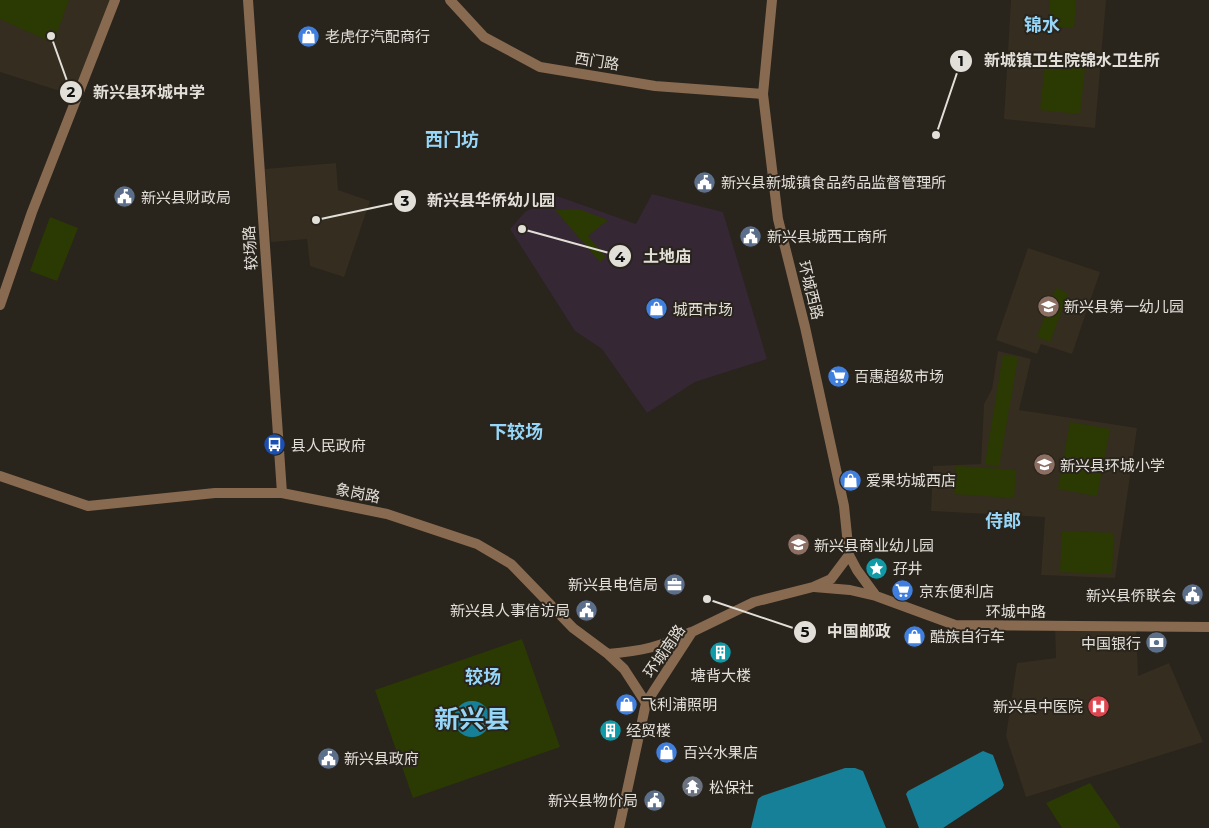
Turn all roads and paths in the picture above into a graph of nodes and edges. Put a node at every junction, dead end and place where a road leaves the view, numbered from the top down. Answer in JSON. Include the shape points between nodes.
{"nodes":[{"id":1,"x":115,"y":0,"type":"edge"},
{"id":2,"x":248,"y":0,"type":"edge"},
{"id":3,"x":450,"y":0,"type":"edge"},
{"id":4,"x":772,"y":0,"type":"edge"},
{"id":5,"x":763,"y":94,"type":"junction"},
{"id":6,"x":0,"y":306,"type":"edge"},
{"id":7,"x":0,"y":476,"type":"edge"},
{"id":8,"x":282,"y":493,"type":"junction"},
{"id":9,"x":849,"y":555,"type":"junction"},
{"id":10,"x":814,"y":587,"type":"junction"},
{"id":11,"x":876,"y":596,"type":"junction"},
{"id":12,"x":1209,"y":628,"type":"edge"},
{"id":13,"x":692,"y":632,"type":"junction"},
{"id":14,"x":608,"y":654,"type":"junction"},
{"id":15,"x":646,"y":703,"type":"junction"},
{"id":16,"x":619,"y":828,"type":"edge"}],
"edges":[{"from":1,"to":6,"type":"street","via":[[32,212]]},
{"from":2,"to":8,"type":"street","name":"较场路"},
{"from":3,"to":5,"type":"street","name":"西门路","via":[[484,37],[540,67],[656,86]]},
{"from":4,"to":5,"type":"street","name":"环城西路"},
{"from":5,"to":9,"type":"street","name":"环城西路","via":[[778,219],[844,506]]},
{"from":7,"to":8,"type":"street","name":"象岗路","via":[[88,506],[215,493]]},
{"from":8,"to":14,"type":"street","name":"象岗路","via":[[387,514],[477,544],[511,564],[573,628]]},
{"from":9,"to":10,"type":"street","name":"环城南路","via":[[831,579]]},
{"from":9,"to":11,"type":"street"},
{"from":10,"to":11,"type":"street","name":"环城中路"},
{"from":10,"to":13,"type":"street","name":"环城南路","via":[[754,602]]},
{"from":11,"to":12,"type":"street","name":"环城中路","via":[[955,625]]},
{"from":13,"to":14,"type":"street","via":[[645,651]]},
{"from":13,"to":15,"type":"street","name":"环城南路"},
{"from":14,"to":15,"type":"street","name":"象岗路","via":[[624,669]]},
{"from":15,"to":16,"type":"street","name":"环城南路"}]}
